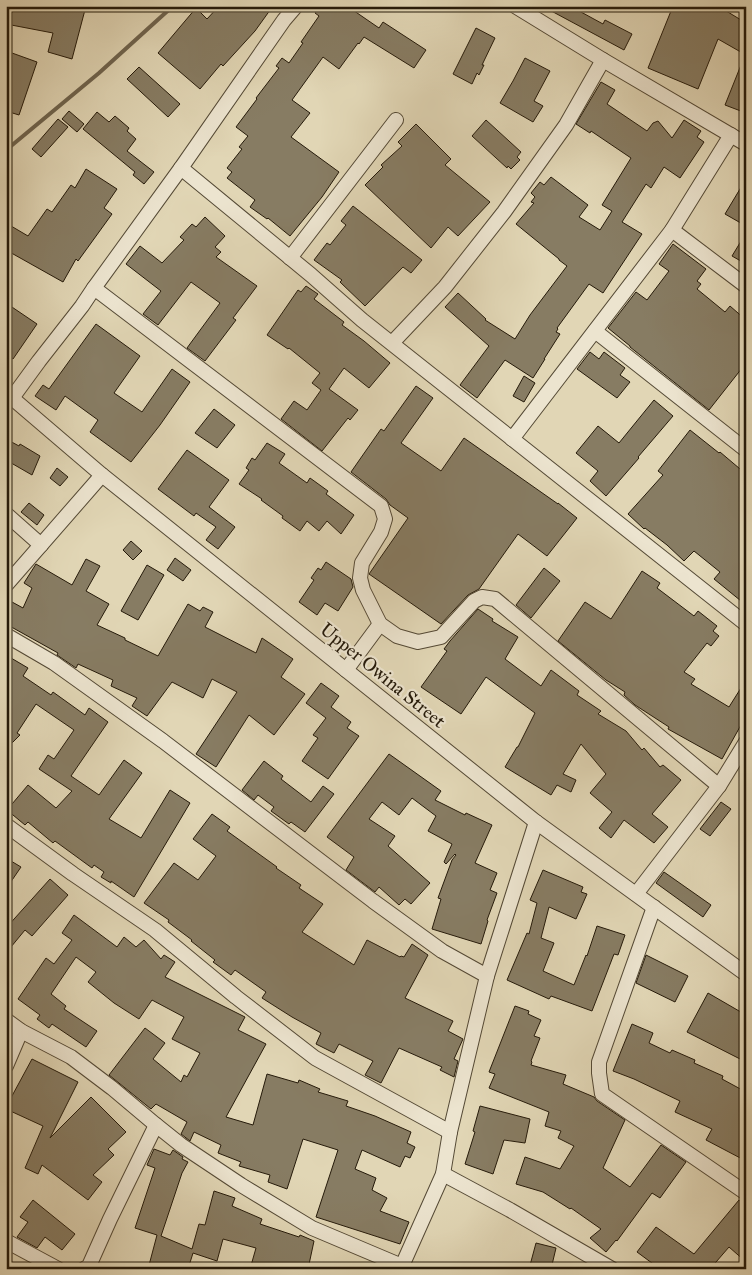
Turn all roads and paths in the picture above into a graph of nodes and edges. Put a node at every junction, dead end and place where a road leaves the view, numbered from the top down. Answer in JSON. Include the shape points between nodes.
{"nodes":[{"id":1,"x":296,"y":6,"type":"edge"},
{"id":2,"x":516,"y":6,"type":"edge"},
{"id":3,"x":603,"y":60,"type":"junction"},
{"id":4,"x":396,"y":120,"type":"dead end"},
{"id":5,"x":731,"y":135,"type":"junction"},
{"id":6,"x":746,"y":144,"type":"edge"},
{"id":7,"x":181,"y":168,"type":"junction"},
{"id":8,"x":672,"y":230,"type":"junction"},
{"id":9,"x":290,"y":258,"type":"junction"},
{"id":10,"x":746,"y":286,"type":"edge"},
{"id":11,"x":94,"y":288,"type":"junction"},
{"id":12,"x":594,"y":331,"type":"junction"},
{"id":13,"x":392,"y":343,"type":"junction"},
{"id":14,"x":9,"y":396,"type":"edge"},
{"id":15,"x":512,"y":439,"type":"junction"},
{"id":16,"x":746,"y":450,"type":"edge"},
{"id":17,"x":102,"y":475,"type":"junction"},
{"id":18,"x":6,"y":514,"type":"edge"},
{"id":19,"x":41,"y":545,"type":"junction"},
{"id":20,"x":6,"y":585,"type":"edge"},
{"id":21,"x":380,"y":624,"type":"junction"},
{"id":22,"x":746,"y":624,"type":"edge"},
{"id":23,"x":6,"y":635,"type":"edge"},
{"id":24,"x":346,"y":670,"type":"junction"},
{"id":25,"x":746,"y":742,"type":"edge"},
{"id":26,"x":719,"y":786,"type":"junction"},
{"id":27,"x":536,"y":822,"type":"junction"},
{"id":28,"x":6,"y":825,"type":"edge"},
{"id":29,"x":636,"y":894,"type":"junction"},
{"id":30,"x":654,"y":907,"type":"junction"},
{"id":31,"x":746,"y":974,"type":"edge"},
{"id":32,"x":487,"y":976,"type":"junction"},
{"id":33,"x":6,"y":1020,"type":"edge"},
{"id":34,"x":21,"y":1031,"type":"junction"},
{"id":35,"x":6,"y":1066,"type":"edge"},
{"id":36,"x":156,"y":1125,"type":"junction"},
{"id":37,"x":450,"y":1132,"type":"junction"},
{"id":38,"x":442,"y":1174,"type":"junction"},
{"id":39,"x":746,"y":1193,"type":"edge"},
{"id":40,"x":6,"y":1240,"type":"edge"},
{"id":41,"x":402,"y":1267,"type":"edge"},
{"id":42,"x":58,"y":1269,"type":"edge"},
{"id":43,"x":84,"y":1269,"type":"edge"},
{"id":44,"x":612,"y":1269,"type":"edge"}],
"edges":[{"from":1,"to":7,"type":"street"},
{"from":2,"to":3,"type":"street"},
{"from":3,"to":5,"type":"street"},
{"from":3,"to":13,"type":"street","via":[[566,125],[504,212],[445,287]]},
{"from":4,"to":9,"type":"street"},
{"from":5,"to":6,"type":"street"},
{"from":5,"to":8,"type":"street"},
{"from":7,"to":9,"type":"street"},
{"from":7,"to":11,"type":"street"},
{"from":8,"to":10,"type":"street"},
{"from":8,"to":12,"type":"street"},
{"from":9,"to":13,"type":"street"},
{"from":11,"to":14,"type":"street"},
{"from":11,"to":21,"type":"street","via":[[381,506],[385,519],[362,564],[360,578]]},
{"from":12,"to":15,"type":"street"},
{"from":12,"to":16,"type":"street"},
{"from":13,"to":15,"type":"street"},
{"from":14,"to":17,"type":"street","name":"Upper Owina Street"},
{"from":15,"to":22,"type":"street"},
{"from":17,"to":19,"type":"street"},
{"from":17,"to":24,"type":"street","name":"Upper Owina Street"},
{"from":18,"to":19,"type":"street"},
{"from":19,"to":20,"type":"street"},
{"from":21,"to":24,"type":"street"},
{"from":21,"to":26,"type":"street","via":[[397,636],[418,642],[441,638],[474,601],[482,597],[495,599]]},
{"from":23,"to":32,"type":"street","via":[[54,663],[155,736],[442,951]]},
{"from":24,"to":27,"type":"street","name":"Upper Owina Street"},
{"from":25,"to":26,"type":"street"},
{"from":26,"to":29,"type":"street"},
{"from":27,"to":29,"type":"street","name":"Upper Owina Street"},
{"from":27,"to":32,"type":"street"},
{"from":28,"to":37,"type":"street","via":[[155,930],[315,1058]]},
{"from":29,"to":30,"type":"street","name":"Upper Owina Street"},
{"from":30,"to":31,"type":"street","name":"Upper Owina Street"},
{"from":30,"to":39,"type":"street","via":[[599,1062],[602,1094]]},
{"from":32,"to":37,"type":"street"},
{"from":33,"to":34,"type":"street"},
{"from":34,"to":35,"type":"street"},
{"from":34,"to":36,"type":"street","via":[[71,1057]]},
{"from":36,"to":41,"type":"street","via":[[241,1185],[312,1228]]},
{"from":36,"to":43,"type":"street","via":[[89,1266]]},
{"from":37,"to":38,"type":"street"},
{"from":38,"to":41,"type":"street"},
{"from":38,"to":44,"type":"street"},
{"from":40,"to":42,"type":"street"}]}
